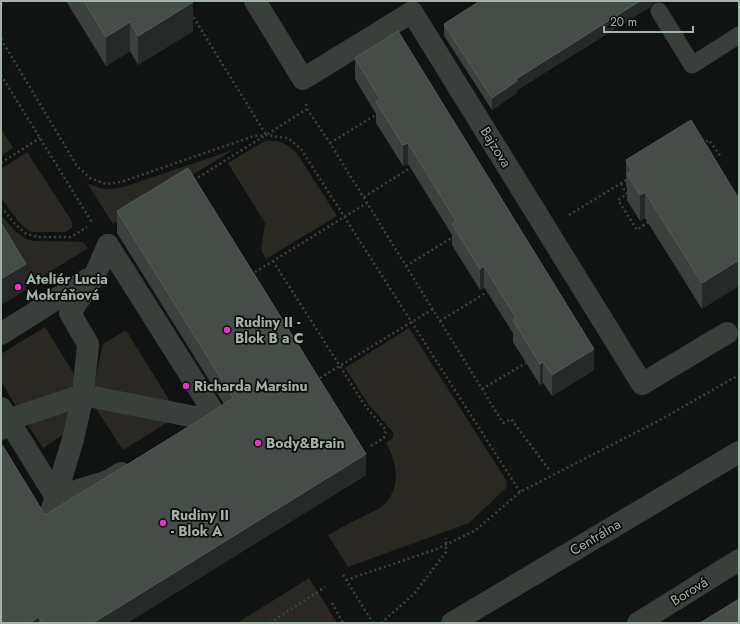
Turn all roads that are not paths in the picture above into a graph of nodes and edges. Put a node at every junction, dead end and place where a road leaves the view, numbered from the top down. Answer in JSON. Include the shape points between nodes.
{"nodes":[{"id":1,"x":255,"y":1,"type":"edge"},
{"id":2,"x":659,"y":11,"type":"dead end"},
{"id":3,"x":739,"y":35,"type":"edge"},
{"id":4,"x":95,"y":275,"type":"junction"},
{"id":5,"x":727,"y":333,"type":"dead end"},
{"id":6,"x":1,"y":334,"type":"edge"},
{"id":7,"x":83,"y":395,"type":"junction"},
{"id":8,"x":4,"y":420,"type":"edge"},
{"id":9,"x":210,"y":420,"type":"junction"},
{"id":10,"x":184,"y":435,"type":"edge"},
{"id":11,"x":739,"y":452,"type":"edge"},
{"id":12,"x":138,"y":463,"type":"edge"},
{"id":13,"x":56,"y":497,"type":"junction"},
{"id":14,"x":49,"y":519,"type":"edge"},
{"id":15,"x":739,"y":560,"type":"edge"},
{"id":16,"x":452,"y":623,"type":"edge"},
{"id":17,"x":638,"y":623,"type":"edge"}],
"edges":[{"from":1,"to":5,"type":"street","name":"Bajzova","via":[[303,79],[412,12],[642,384]]},
{"from":2,"to":3,"type":"lane","via":[[692,65]]},
{"from":4,"to":6,"type":"street"},
{"from":4,"to":7,"type":"street","via":[[70,313],[88,344]]},
{"from":4,"to":9,"type":"street","via":[[108,245],[216,416]]},
{"from":7,"to":8,"type":"street","via":[[17,418]]},
{"from":7,"to":9,"type":"street"},
{"from":7,"to":13,"type":"street"},
{"from":8,"to":13,"type":"street"},
{"from":9,"to":10,"type":"street"},
{"from":11,"to":16,"type":"street","name":"Centrálna"},
{"from":12,"to":13,"type":"street","via":[[108,481]]},
{"from":13,"to":14,"type":"street"},
{"from":15,"to":17,"type":"street","name":"Borová"}]}
